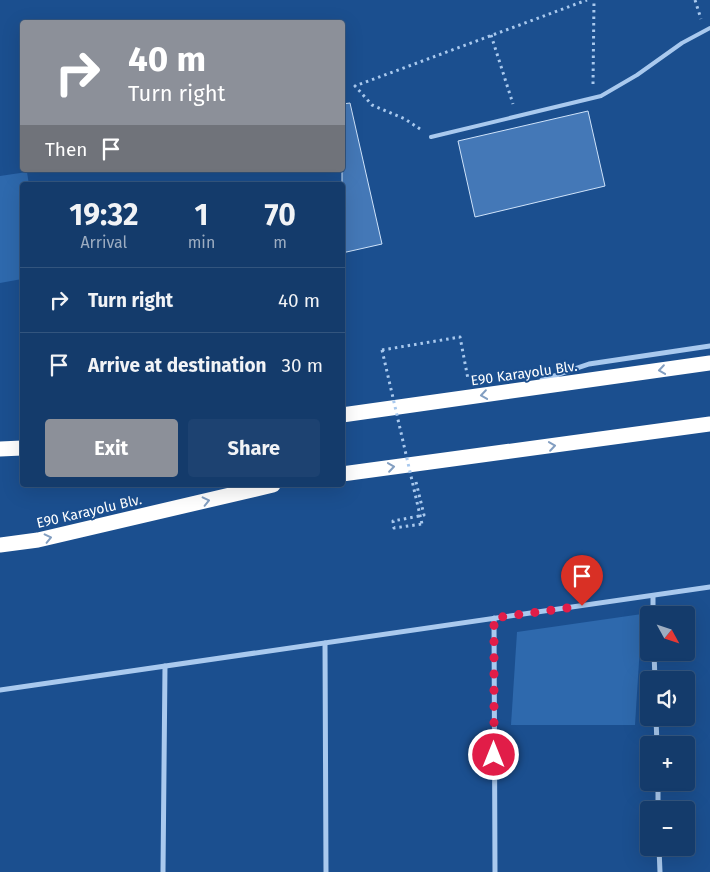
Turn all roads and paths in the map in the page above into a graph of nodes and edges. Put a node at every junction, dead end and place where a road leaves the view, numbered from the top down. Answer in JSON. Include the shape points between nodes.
{"nodes":[{"id":1,"x":587,"y":0,"type":"edge"},
{"id":2,"x":594,"y":0,"type":"edge"},
{"id":3,"x":695,"y":0,"type":"edge"},
{"id":4,"x":710,"y":28,"type":"edge"},
{"id":5,"x":704,"y":30,"type":"junction"},
{"id":6,"x":491,"y":36,"type":"junction"},
{"id":7,"x":592,"y":98,"type":"junction"},
{"id":8,"x":517,"y":116,"type":"junction"},
{"id":9,"x":431,"y":137,"type":"joint"},
{"id":10,"x":710,"y":346,"type":"edge"},
{"id":11,"x":710,"y":363,"type":"edge"},
{"id":12,"x":513,"y":391,"type":"junction"},
{"id":13,"x":472,"y":397,"type":"junction"},
{"id":14,"x":345,"y":415,"type":"edge"},
{"id":15,"x":710,"y":424,"type":"edge"},
{"id":16,"x":20,"y":448,"type":"edge"},
{"id":17,"x":0,"y":449,"type":"edge"},
{"id":18,"x":412,"y":464,"type":"junction"},
{"id":19,"x":345,"y":474,"type":"edge"},
{"id":20,"x":263,"y":487,"type":"edge"},
{"id":21,"x":0,"y":545,"type":"edge"},
{"id":22,"x":710,"y":587,"type":"edge"},
{"id":23,"x":653,"y":596,"type":"junction"},
{"id":24,"x":653,"y":606,"type":"edge"},
{"id":25,"x":494,"y":618,"type":"junction"},
{"id":26,"x":325,"y":643,"type":"junction"},
{"id":27,"x":164,"y":666,"type":"junction"},
{"id":28,"x":0,"y":690,"type":"edge"},
{"id":29,"x":659,"y":856,"type":"edge"},
{"id":30,"x":163,"y":872,"type":"edge"},
{"id":31,"x":326,"y":872,"type":"edge"},
{"id":32,"x":495,"y":872,"type":"edge"},
{"id":33,"x":660,"y":872,"type":"edge"}],
"edges":[{"from":1,"to":6,"type":"path"},
{"from":2,"to":7,"type":"path"},
{"from":3,"to":5,"type":"path"},
{"from":4,"to":5,"type":"lane"},
{"from":5,"to":7,"type":"lane","via":[[637,75]]},
{"from":6,"to":8,"type":"path"},
{"from":6,"to":9,"type":"path","via":[[355,86],[372,105],[405,119]]},
{"from":7,"to":8,"type":"lane"},
{"from":8,"to":9,"type":"lane"},
{"from":10,"to":12,"type":"street","via":[[589,364]]},
{"from":11,"to":12,"type":"highway","name":"E90 Karayolu Blv.","one_way":true},
{"from":12,"to":13,"type":"highway","name":"E90 Karayolu Blv.","one_way":true},
{"from":13,"to":14,"type":"highway","name":"E90 Karayolu Blv."},
{"from":13,"to":18,"type":"path","bridge":true,"via":[[460,337],[382,350],[422,524],[394,528],[393,521],[424,515]]},
{"from":18,"to":15,"type":"highway","one_way":true},
{"from":16,"to":17,"type":"highway"},
{"from":19,"to":18,"type":"highway","one_way":true},
{"from":21,"to":20,"type":"highway","name":"E90 Karayolu Blv.","one_way":true,"via":[[38,540]]},
{"from":22,"to":23,"type":"street"},
{"from":23,"to":24,"type":"street"},
{"from":23,"to":25,"type":"street"},
{"from":25,"to":26,"type":"street"},
{"from":25,"to":32,"type":"street"},
{"from":26,"to":27,"type":"street"},
{"from":26,"to":31,"type":"street"},
{"from":27,"to":28,"type":"street"},
{"from":27,"to":30,"type":"street"},
{"from":29,"to":33,"type":"street"}]}
